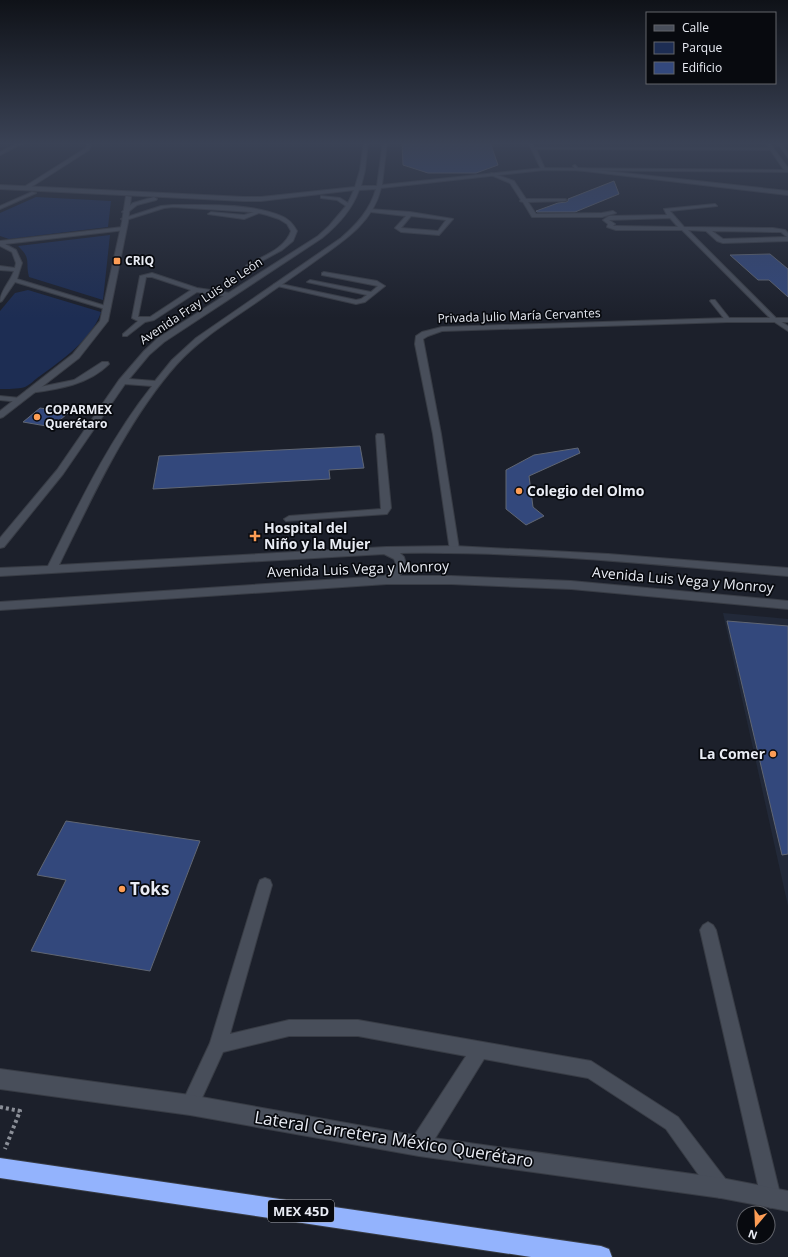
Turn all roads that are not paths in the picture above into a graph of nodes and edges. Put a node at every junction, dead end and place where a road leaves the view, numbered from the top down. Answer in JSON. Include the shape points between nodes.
{"nodes":[{"id":1,"x":522,"y":200,"type":"edge"},
{"id":2,"x":17,"y":201,"type":"edge"},
{"id":3,"x":127,"y":201,"type":"edge"},
{"id":4,"x":150,"y":201,"type":"edge"},
{"id":5,"x":200,"y":201,"type":"edge"},
{"id":6,"x":281,"y":201,"type":"edge"},
{"id":7,"x":341,"y":201,"type":"edge"},
{"id":8,"x":351,"y":201,"type":"edge"},
{"id":9,"x":377,"y":201,"type":"edge"},
{"id":10,"x":348,"y":205,"type":"junction"},
{"id":11,"x":715,"y":205,"type":"dead end"},
{"id":12,"x":193,"y":207,"type":"junction"},
{"id":13,"x":0,"y":208,"type":"edge"},
{"id":14,"x":188,"y":210,"type":"junction"},
{"id":15,"x":371,"y":210,"type":"junction"},
{"id":16,"x":260,"y":212,"type":"junction"},
{"id":17,"x":618,"y":212,"type":"dead end"},
{"id":18,"x":410,"y":214,"type":"junction"},
{"id":19,"x":670,"y":216,"type":"junction"},
{"id":20,"x":124,"y":220,"type":"junction"},
{"id":21,"x":682,"y":228,"type":"junction"},
{"id":22,"x":642,"y":229,"type":"junction"},
{"id":23,"x":707,"y":229,"type":"junction"},
{"id":24,"x":674,"y":235,"type":"dead end"},
{"id":25,"x":680,"y":236,"type":"dead end"},
{"id":26,"x":788,"y":236,"type":"edge"},
{"id":27,"x":692,"y":239,"type":"junction"},
{"id":28,"x":788,"y":240,"type":"edge"},
{"id":29,"x":0,"y":243,"type":"edge"},
{"id":30,"x":249,"y":266,"type":"dead end"},
{"id":31,"x":0,"y":268,"type":"edge"},
{"id":32,"x":16,"y":270,"type":"junction"},
{"id":33,"x":324,"y":274,"type":"dead end"},
{"id":34,"x":14,"y":280,"type":"junction"},
{"id":35,"x":310,"y":282,"type":"dead end"},
{"id":36,"x":276,"y":285,"type":"junction"},
{"id":37,"x":0,"y":288,"type":"edge"},
{"id":38,"x":8,"y":288,"type":"junction"},
{"id":39,"x":194,"y":292,"type":"junction"},
{"id":40,"x":372,"y":294,"type":"junction"},
{"id":41,"x":227,"y":297,"type":"junction"},
{"id":42,"x":0,"y":300,"type":"edge"},
{"id":43,"x":713,"y":301,"type":"dead end"},
{"id":44,"x":107,"y":308,"type":"junction"},
{"id":45,"x":143,"y":320,"type":"junction"},
{"id":46,"x":728,"y":320,"type":"junction"},
{"id":47,"x":775,"y":320,"type":"junction"},
{"id":48,"x":788,"y":320,"type":"edge"},
{"id":49,"x":788,"y":329,"type":"edge"},
{"id":50,"x":125,"y":335,"type":"dead end"},
{"id":51,"x":104,"y":364,"type":"dead end"},
{"id":52,"x":124,"y":381,"type":"junction"},
{"id":53,"x":157,"y":384,"type":"junction"},
{"id":54,"x":30,"y":391,"type":"junction"},
{"id":55,"x":0,"y":398,"type":"edge"},
{"id":56,"x":20,"y":400,"type":"junction"},
{"id":57,"x":0,"y":415,"type":"edge"},
{"id":58,"x":380,"y":436,"type":"dead end"},
{"id":59,"x":289,"y":519,"type":"dead end"},
{"id":60,"x":0,"y":545,"type":"edge"},
{"id":61,"x":454,"y":549,"type":"junction"},
{"id":62,"x":386,"y":550,"type":"junction"},
{"id":63,"x":52,"y":569,"type":"junction"},
{"id":64,"x":0,"y":572,"type":"edge"},
{"id":65,"x":788,"y":572,"type":"edge"},
{"id":66,"x":387,"y":580,"type":"junction"},
{"id":67,"x":788,"y":605,"type":"edge"},
{"id":68,"x":0,"y":606,"type":"edge"},
{"id":69,"x":265,"y":885,"type":"dead end"},
{"id":70,"x":708,"y":930,"type":"dead end"},
{"id":71,"x":218,"y":1045,"type":"junction"},
{"id":72,"x":480,"y":1050,"type":"junction"},
{"id":73,"x":0,"y":1079,"type":"edge"},
{"id":74,"x":190,"y":1105,"type":"junction"},
{"id":75,"x":419,"y":1146,"type":"junction"},
{"id":76,"x":1,"y":1162,"type":"edge"},
{"id":77,"x":721,"y":1188,"type":"junction"},
{"id":78,"x":780,"y":1199,"type":"edge"},
{"id":79,"x":601,"y":1257,"type":"edge"}],
"edges":[{"from":1,"to":17,"type":"lane","via":[[535,217],[602,215]]},
{"from":2,"to":13,"type":"lane"},
{"from":3,"to":20,"type":"main road"},
{"from":4,"to":20,"type":"main road","via":[[135,204]]},
{"from":5,"to":6,"type":"main road","via":[[260,203]]},
{"from":7,"to":10,"type":"main road"},
{"from":8,"to":10,"type":"main road","name":"Avenida Fray Luis de León"},
{"from":9,"to":15,"type":"main road"},
{"from":10,"to":41,"type":"main road","name":"Avenida Fray Luis de León","via":[[328,231]]},
{"from":11,"to":19,"type":"lane","via":[[666,210]]},
{"from":12,"to":14,"type":"lane"},
{"from":12,"to":16,"type":"lane"},
{"from":12,"to":20,"type":"lane","via":[[173,206],[148,211]]},
{"from":14,"to":16,"type":"lane","via":[[239,217]]},
{"from":14,"to":20,"type":"lane","via":[[172,209]]},
{"from":15,"to":18,"type":"lane"},
{"from":15,"to":36,"type":"main road","via":[[356,229]]},
{"from":16,"to":30,"type":"lane","via":[[288,222],[294,231],[291,240],[280,249]]},
{"from":18,"to":18,"type":"lane","via":[[398,228],[439,233],[450,219]]},
{"from":19,"to":21,"type":"lane"},
{"from":19,"to":22,"type":"lane","via":[[606,220],[612,224],[609,226],[611,227]]},
{"from":20,"to":29,"type":"lane"},
{"from":20,"to":44,"type":"main road"},
{"from":21,"to":22,"type":"lane"},
{"from":21,"to":23,"type":"lane"},
{"from":21,"to":27,"type":"lane"},
{"from":22,"to":24,"type":"lane"},
{"from":23,"to":26,"type":"lane","via":[[773,230],[783,231]]},
{"from":23,"to":28,"type":"lane","via":[[719,240],[724,241]]},
{"from":25,"to":27,"type":"lane"},
{"from":27,"to":47,"type":"lane"},
{"from":29,"to":32,"type":"lane","via":[[14,251],[19,263]]},
{"from":31,"to":32,"type":"lane"},
{"from":32,"to":34,"type":"lane"},
{"from":33,"to":40,"type":"lane","via":[[381,284],[382,286]]},
{"from":34,"to":38,"type":"lane"},
{"from":34,"to":44,"type":"lane"},
{"from":35,"to":40,"type":"lane"},
{"from":36,"to":40,"type":"lane","via":[[356,302]]},
{"from":36,"to":53,"type":"main road","via":[[199,340],[175,362]]},
{"from":37,"to":38,"type":"lane"},
{"from":38,"to":42,"type":"lane"},
{"from":39,"to":41,"type":"lane"},
{"from":39,"to":45,"type":"lane","via":[[152,319]]},
{"from":39,"to":45,"type":"lane","via":[[152,275],[143,276],[136,318]]},
{"from":41,"to":52,"type":"main road","name":"Avenida Fray Luis de León","via":[[155,344],[133,366]]},
{"from":43,"to":46,"type":"lane"},
{"from":44,"to":54,"type":"main road","via":[[104,321],[76,356]]},
{"from":45,"to":50,"type":"lane"},
{"from":46,"to":47,"type":"main road","name":"Privada Julio María Cervantes"},
{"from":46,"to":61,"type":"main road","name":"Privada Julio María Cervantes","via":[[442,329],[419,338],[437,434]]},
{"from":47,"to":48,"type":"main road","name":"Privada Julio María Cervantes"},
{"from":47,"to":49,"type":"lane"},
{"from":51,"to":54,"type":"lane","via":[[77,382]]},
{"from":52,"to":53,"type":"main road"},
{"from":52,"to":60,"type":"main road","name":"Avenida Fray Luis de León","via":[[68,462]]},
{"from":53,"to":63,"type":"main road","via":[[128,426],[86,500]]},
{"from":54,"to":56,"type":"main road"},
{"from":55,"to":56,"type":"lane"},
{"from":56,"to":57,"type":"main road"},
{"from":58,"to":59,"type":"lane","via":[[386,508],[384,512]]},
{"from":61,"to":62,"type":"main road","name":"Avenida Luis Vega y Monroy"},
{"from":61,"to":65,"type":"main road","name":"Avenida Luis Vega y Monroy","via":[[608,557]]},
{"from":62,"to":63,"type":"main road","name":"Avenida Luis Vega y Monroy"},
{"from":62,"to":66,"type":"main road","via":[[399,557],[401,564],[396,574]]},
{"from":63,"to":64,"type":"main road","name":"Avenida Luis Vega y Monroy"},
{"from":66,"to":67,"type":"main road","name":"Avenida Luis Vega y Monroy","via":[[571,585]]},
{"from":66,"to":68,"type":"main road","name":"Avenida Luis Vega y Monroy"},
{"from":69,"to":71,"type":"lane"},
{"from":70,"to":78,"type":"lane"},
{"from":71,"to":72,"type":"lane","via":[[289,1028],[358,1028]]},
{"from":71,"to":74,"type":"lane"},
{"from":72,"to":75,"type":"lane"},
{"from":72,"to":77,"type":"lane","via":[[591,1070],[672,1123]]},
{"from":73,"to":74,"type":"main road","name":"Lateral Carretera México Querétaro"},
{"from":74,"to":75,"type":"main road","name":"Lateral Carretera México Querétaro"},
{"from":75,"to":77,"type":"main road","name":"Lateral Carretera México Querétaro"},
{"from":76,"to":79,"type":"highway","number":"MEX 45D"},
{"from":77,"to":78,"type":"main road","name":"Lateral Carretera México Querétaro"}]}
